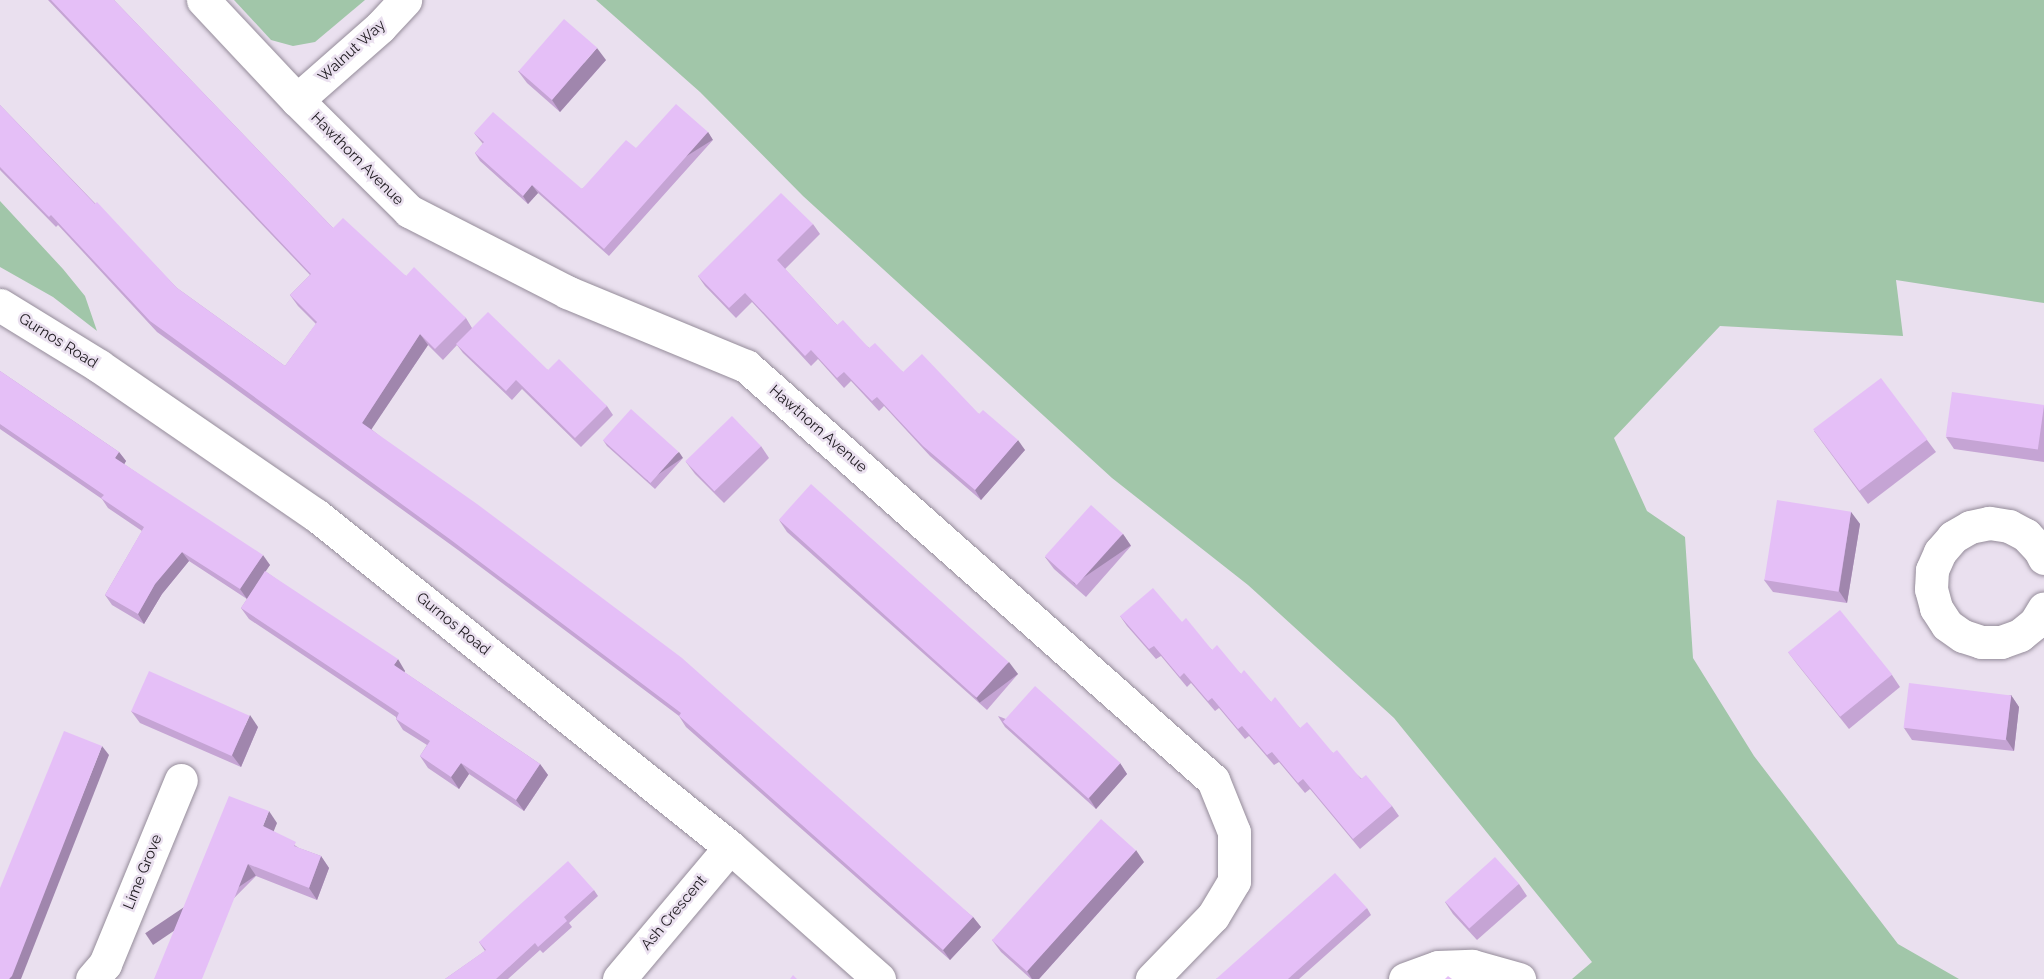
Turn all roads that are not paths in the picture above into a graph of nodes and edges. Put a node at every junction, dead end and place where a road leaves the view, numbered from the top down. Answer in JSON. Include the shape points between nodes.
{"nodes":[{"id":1,"x":203,"y":0,"type":"edge"},
{"id":2,"x":405,"y":0,"type":"edge"},
{"id":3,"x":297,"y":100,"type":"junction"},
{"id":4,"x":0,"y":305,"type":"edge"},
{"id":5,"x":2044,"y":558,"type":"edge"},
{"id":6,"x":2044,"y":608,"type":"edge"},
{"id":7,"x":181,"y":780,"type":"dead end"},
{"id":8,"x":730,"y":847,"type":"junction"},
{"id":9,"x":102,"y":974,"type":"edge"},
{"id":10,"x":619,"y":979,"type":"edge"},
{"id":11,"x":879,"y":979,"type":"edge"},
{"id":12,"x":1152,"y":979,"type":"edge"},
{"id":13,"x":1405,"y":979,"type":"edge"},
{"id":14,"x":1519,"y":979,"type":"edge"}],
"edges":[{"from":1,"to":3,"type":"street","name":"Hawthorn Avenue"},
{"from":2,"to":3,"type":"street","name":"Walnut Way"},
{"from":3,"to":12,"type":"street","name":"Hawthorn Avenue","via":[[409,211],[567,292],[746,366],[1213,780],[1234,832],[1234,881],[1213,916]]},
{"from":4,"to":8,"type":"street","name":"Gurnos Road","via":[[99,366],[316,515]]},
{"from":5,"to":6,"type":"street","via":[[2026,536],[2009,526],[1989,523],[1970,527],[1953,537],[1940,552],[1932,570],[1931,590],[1947,625],[1982,642],[2001,642],[2020,635]]},
{"from":7,"to":9,"type":"street","name":"Lime Grove"},
{"from":8,"to":10,"type":"street","name":"Ash Crescent"},
{"from":8,"to":11,"type":"street","name":"Gurnos Road"},
{"from":13,"to":14,"type":"street","via":[[1438,967],[1472,966]]}]}
